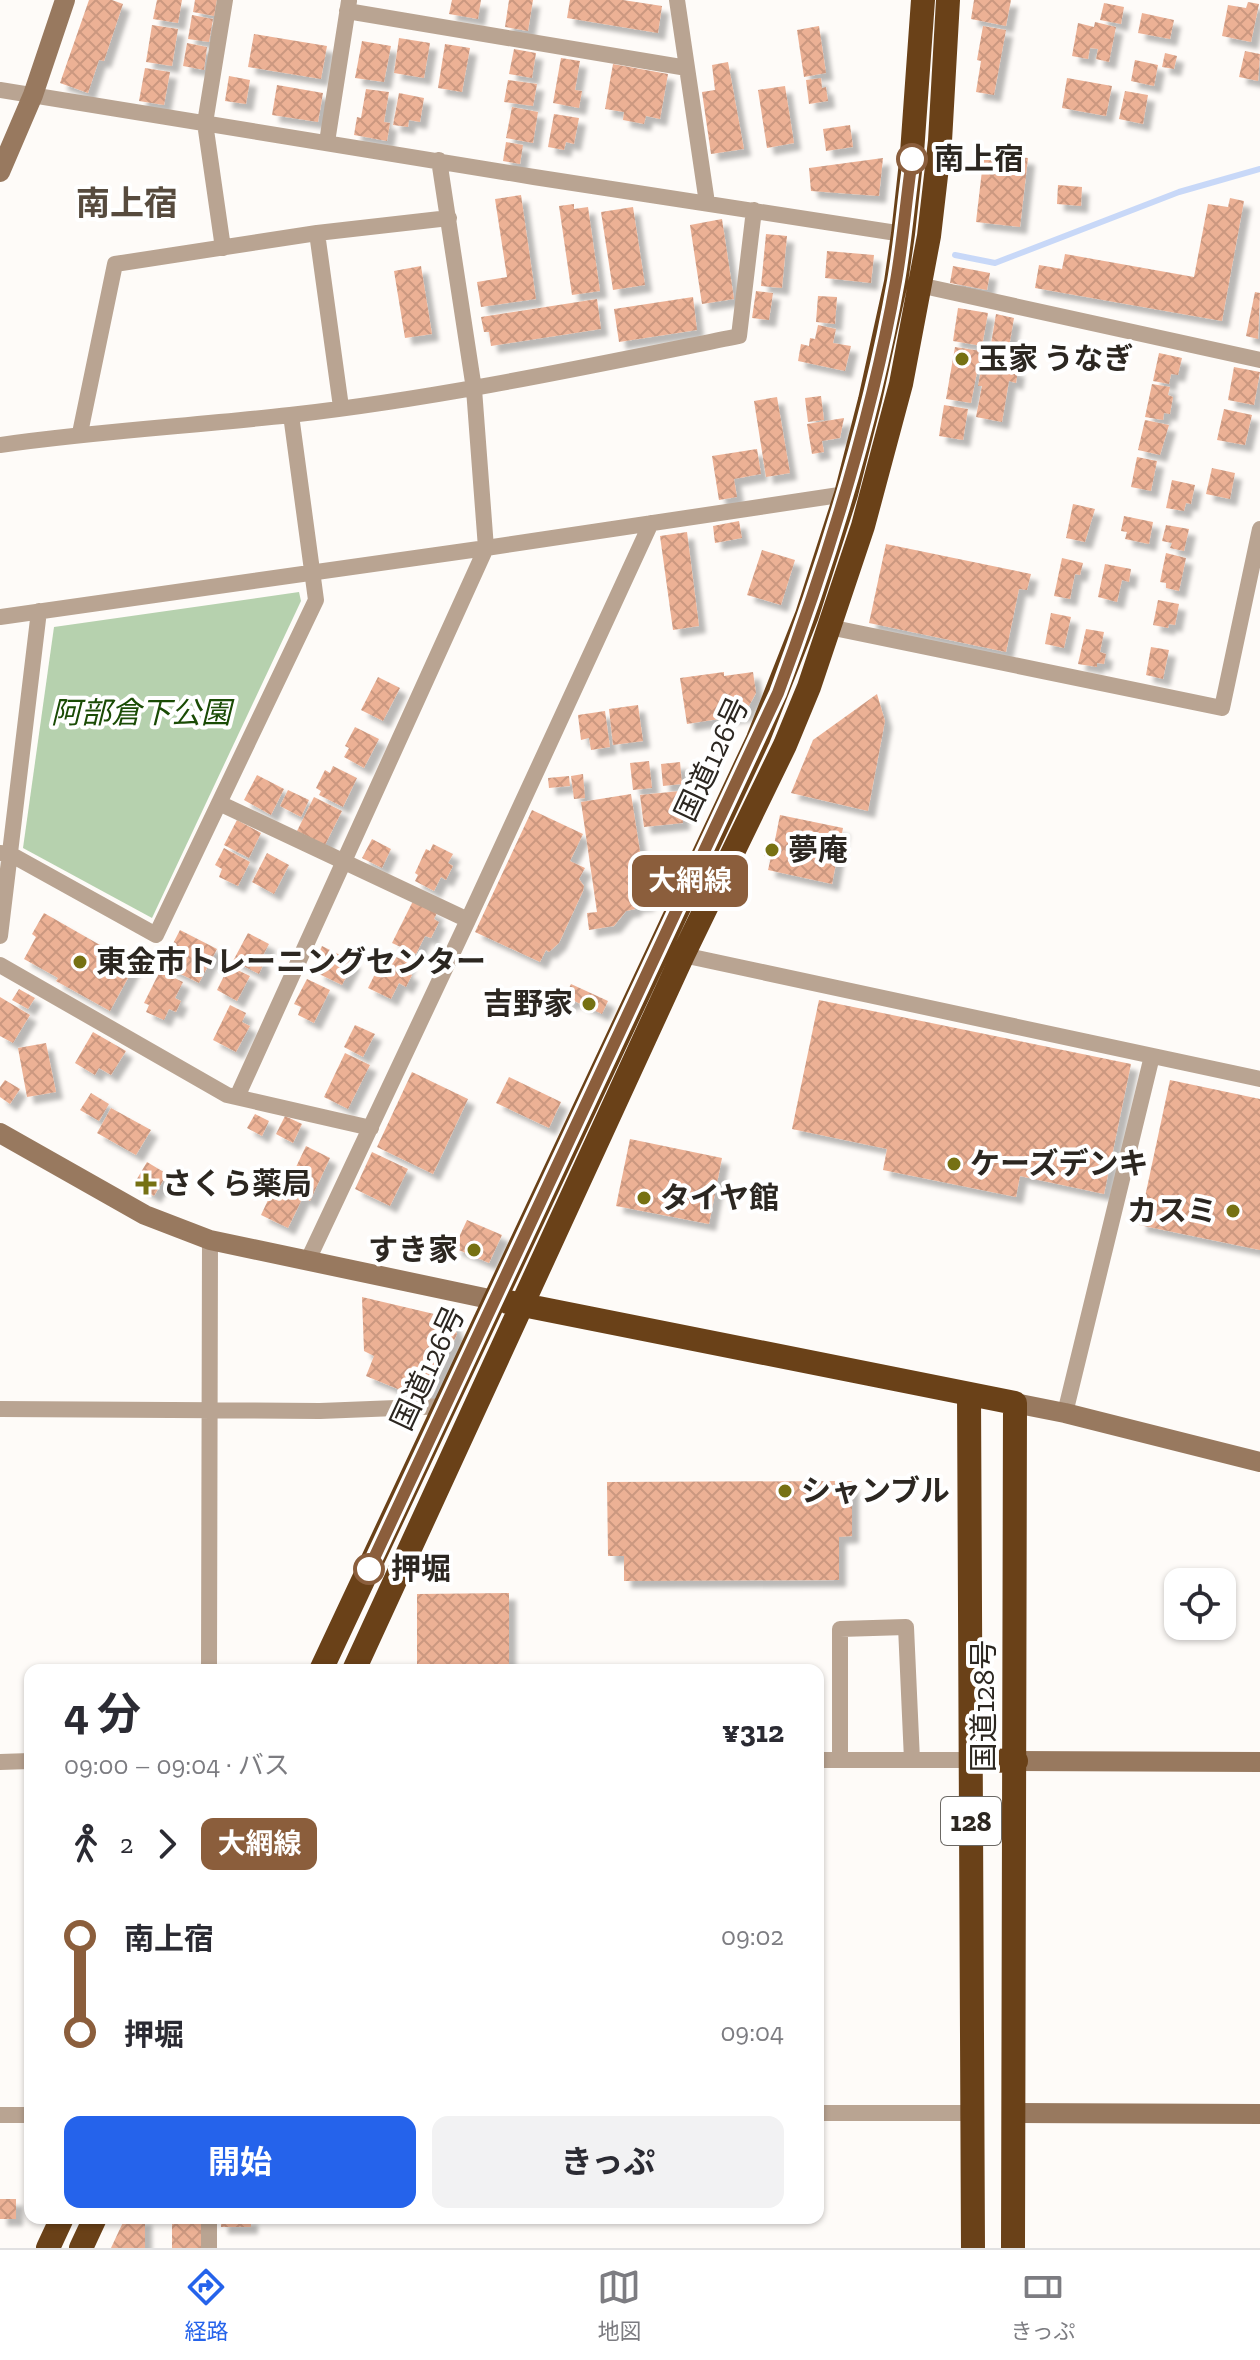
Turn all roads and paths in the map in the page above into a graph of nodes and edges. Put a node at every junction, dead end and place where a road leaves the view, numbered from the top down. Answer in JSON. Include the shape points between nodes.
{"nodes":[{"id":1,"x":65,"y":0,"type":"edge"},
{"id":2,"x":225,"y":0,"type":"edge"},
{"id":3,"x":677,"y":0,"type":"edge"},
{"id":4,"x":923,"y":0,"type":"edge"},
{"id":5,"x":948,"y":0,"type":"edge"},
{"id":6,"x":348,"y":6,"type":"edge"},
{"id":7,"x":687,"y":68,"type":"junction"},
{"id":8,"x":0,"y":90,"type":"edge"},
{"id":9,"x":33,"y":95,"type":"junction"},
{"id":10,"x":205,"y":123,"type":"junction"},
{"id":11,"x":327,"y":142,"type":"junction"},
{"id":12,"x":439,"y":160,"type":"junction"},
{"id":13,"x":0,"y":172,"type":"edge"},
{"id":14,"x":707,"y":203,"type":"junction"},
{"id":15,"x":754,"y":210,"type":"junction"},
{"id":16,"x":449,"y":218,"type":"junction"},
{"id":17,"x":317,"y":233,"type":"junction"},
{"id":18,"x":903,"y":234,"type":"junction"},
{"id":19,"x":223,"y":248,"type":"junction"},
{"id":20,"x":919,"y":285,"type":"junction"},
{"id":21,"x":1260,"y":360,"type":"edge"},
{"id":22,"x":474,"y":389,"type":"junction"},
{"id":23,"x":341,"y":407,"type":"junction"},
{"id":24,"x":291,"y":415,"type":"junction"},
{"id":25,"x":80,"y":433,"type":"junction"},
{"id":26,"x":0,"y":445,"type":"edge"},
{"id":27,"x":846,"y":494,"type":"junction"},
{"id":28,"x":651,"y":523,"type":"junction"},
{"id":29,"x":1260,"y":529,"type":"edge"},
{"id":30,"x":486,"y":548,"type":"junction"},
{"id":31,"x":311,"y":573,"type":"junction"},
{"id":32,"x":39,"y":611,"type":"junction"},
{"id":33,"x":0,"y":617,"type":"edge"},
{"id":34,"x":829,"y":627,"type":"junction"},
{"id":35,"x":219,"y":803,"type":"junction"},
{"id":36,"x":5,"y":854,"type":"edge"},
{"id":37,"x":345,"y":861,"type":"junction"},
{"id":38,"x":468,"y":920,"type":"junction"},
{"id":39,"x":0,"y":936,"type":"edge"},
{"id":40,"x":683,"y":955,"type":"junction"},
{"id":41,"x":0,"y":965,"type":"edge"},
{"id":42,"x":1152,"y":1056,"type":"junction"},
{"id":43,"x":1260,"y":1079,"type":"edge"},
{"id":44,"x":237,"y":1097,"type":"junction"},
{"id":45,"x":371,"y":1128,"type":"junction"},
{"id":46,"x":0,"y":1133,"type":"edge"},
{"id":47,"x":210,"y":1240,"type":"junction"},
{"id":48,"x":308,"y":1260,"type":"junction"},
{"id":49,"x":494,"y":1300,"type":"junction"},
{"id":50,"x":523,"y":1305,"type":"junction"},
{"id":51,"x":969,"y":1394,"type":"junction"},
{"id":52,"x":1015,"y":1403,"type":"junction"},
{"id":53,"x":447,"y":1406,"type":"junction"},
{"id":54,"x":0,"y":1409,"type":"edge"},
{"id":55,"x":210,"y":1409,"type":"junction"},
{"id":56,"x":1065,"y":1413,"type":"junction"},
{"id":57,"x":1260,"y":1462,"type":"edge"},
{"id":58,"x":209,"y":1664,"type":"edge"},
{"id":59,"x":324,"y":1664,"type":"edge"},
{"id":60,"x":357,"y":1664,"type":"edge"},
{"id":61,"x":824,"y":1760,"type":"edge"},
{"id":62,"x":840,"y":1760,"type":"junction"},
{"id":63,"x":912,"y":1760,"type":"junction"},
{"id":64,"x":971,"y":1760,"type":"junction"},
{"id":65,"x":24,"y":1761,"type":"edge"},
{"id":66,"x":1016,"y":1761,"type":"junction"},
{"id":67,"x":0,"y":1762,"type":"edge"},
{"id":68,"x":1260,"y":1762,"type":"edge"},
{"id":69,"x":824,"y":2113,"type":"edge"},
{"id":70,"x":973,"y":2113,"type":"junction"},
{"id":71,"x":1014,"y":2113,"type":"junction"},
{"id":72,"x":1260,"y":2114,"type":"edge"},
{"id":73,"x":0,"y":2115,"type":"edge"},
{"id":74,"x":24,"y":2115,"type":"edge"},
{"id":75,"x":59,"y":2224,"type":"edge"},
{"id":76,"x":92,"y":2224,"type":"edge"},
{"id":77,"x":209,"y":2224,"type":"edge"},
{"id":78,"x":48,"y":2248,"type":"edge"},
{"id":79,"x":81,"y":2248,"type":"edge"},
{"id":80,"x":209,"y":2248,"type":"edge"},
{"id":81,"x":973,"y":2248,"type":"edge"},
{"id":82,"x":1013,"y":2248,"type":"edge"}],
"edges":[{"from":1,"to":9,"type":"street"},
{"from":2,"to":10,"type":"street"},
{"from":3,"to":7,"type":"street"},
{"from":4,"to":18,"type":"highway","name":"国道126号"},
{"from":5,"to":20,"type":"highway","name":"国道126号","via":[[940,141]]},
{"from":6,"to":7,"type":"street"},
{"from":6,"to":11,"type":"street"},
{"from":7,"to":14,"type":"street"},
{"from":8,"to":9,"type":"street"},
{"from":9,"to":10,"type":"street"},
{"from":9,"to":13,"type":"street"},
{"from":10,"to":11,"type":"street"},
{"from":10,"to":19,"type":"street"},
{"from":11,"to":12,"type":"street"},
{"from":12,"to":14,"type":"street"},
{"from":12,"to":16,"type":"street"},
{"from":14,"to":15,"type":"street"},
{"from":15,"to":18,"type":"street"},
{"from":15,"to":22,"type":"street","via":[[739,336]]},
{"from":16,"to":17,"type":"street"},
{"from":16,"to":22,"type":"street"},
{"from":17,"to":19,"type":"street"},
{"from":17,"to":23,"type":"street"},
{"from":18,"to":27,"type":"highway","name":"国道126号"},
{"from":19,"to":25,"type":"street","via":[[115,264]]},
{"from":20,"to":21,"type":"street"},
{"from":20,"to":34,"type":"highway","name":"国道126号","via":[[901,384],[871,500]]},
{"from":22,"to":23,"type":"street"},
{"from":22,"to":30,"type":"street"},
{"from":23,"to":24,"type":"street"},
{"from":24,"to":25,"type":"street"},
{"from":24,"to":31,"type":"street"},
{"from":25,"to":26,"type":"street"},
{"from":27,"to":28,"type":"street"},
{"from":27,"to":49,"type":"highway","name":"国道126号","via":[[807,615],[758,739]]},
{"from":28,"to":30,"type":"street"},
{"from":28,"to":38,"type":"street"},
{"from":29,"to":34,"type":"street","via":[[1222,708]]},
{"from":30,"to":31,"type":"street"},
{"from":30,"to":37,"type":"street"},
{"from":31,"to":32,"type":"street"},
{"from":31,"to":35,"type":"street","via":[[316,600]]},
{"from":32,"to":33,"type":"street"},
{"from":32,"to":36,"type":"street"},
{"from":34,"to":40,"type":"highway","name":"国道126号","via":[[785,745]]},
{"from":35,"to":36,"type":"street","via":[[156,935]]},
{"from":35,"to":37,"type":"street"},
{"from":36,"to":39,"type":"street"},
{"from":37,"to":38,"type":"street"},
{"from":37,"to":44,"type":"street"},
{"from":38,"to":45,"type":"street"},
{"from":40,"to":42,"type":"street"},
{"from":40,"to":50,"type":"highway","name":"国道126号"},
{"from":41,"to":44,"type":"street"},
{"from":42,"to":43,"type":"street"},
{"from":42,"to":56,"type":"street"},
{"from":44,"to":45,"type":"street"},
{"from":45,"to":48,"type":"street"},
{"from":46,"to":47,"type":"street","via":[[145,1215]]},
{"from":47,"to":48,"type":"street"},
{"from":47,"to":55,"type":"street"},
{"from":48,"to":49,"type":"street"},
{"from":49,"to":50,"type":"highway"},
{"from":49,"to":53,"type":"highway","name":"国道126号"},
{"from":50,"to":51,"type":"highway"},
{"from":50,"to":60,"type":"highway","name":"国道126号"},
{"from":51,"to":52,"type":"highway"},
{"from":51,"to":64,"type":"highway","name":"国道128号","number":"128"},
{"from":52,"to":56,"type":"street"},
{"from":52,"to":66,"type":"highway","name":"国道128号","number":"128"},
{"from":53,"to":55,"type":"street"},
{"from":53,"to":59,"type":"highway","name":"国道126号"},
{"from":54,"to":55,"type":"street"},
{"from":55,"to":58,"type":"street"},
{"from":56,"to":57,"type":"street"},
{"from":61,"to":62,"type":"street"},
{"from":62,"to":63,"type":"street"},
{"from":62,"to":63,"type":"street","via":[[840,1629],[906,1627]]},
{"from":63,"to":64,"type":"street"},
{"from":64,"to":66,"type":"highway"},
{"from":64,"to":70,"type":"highway","name":"国道128号","number":"128"},
{"from":65,"to":67,"type":"street"},
{"from":66,"to":68,"type":"street"},
{"from":66,"to":71,"type":"highway","name":"国道128号","number":"128"},
{"from":69,"to":70,"type":"street"},
{"from":70,"to":71,"type":"highway"},
{"from":70,"to":81,"type":"highway","name":"国道128号","number":"128"},
{"from":71,"to":72,"type":"street"},
{"from":71,"to":82,"type":"highway","name":"国道128号","number":"128"},
{"from":73,"to":74,"type":"street"},
{"from":75,"to":78,"type":"highway"},
{"from":76,"to":79,"type":"highway"},
{"from":77,"to":80,"type":"street"}]}
